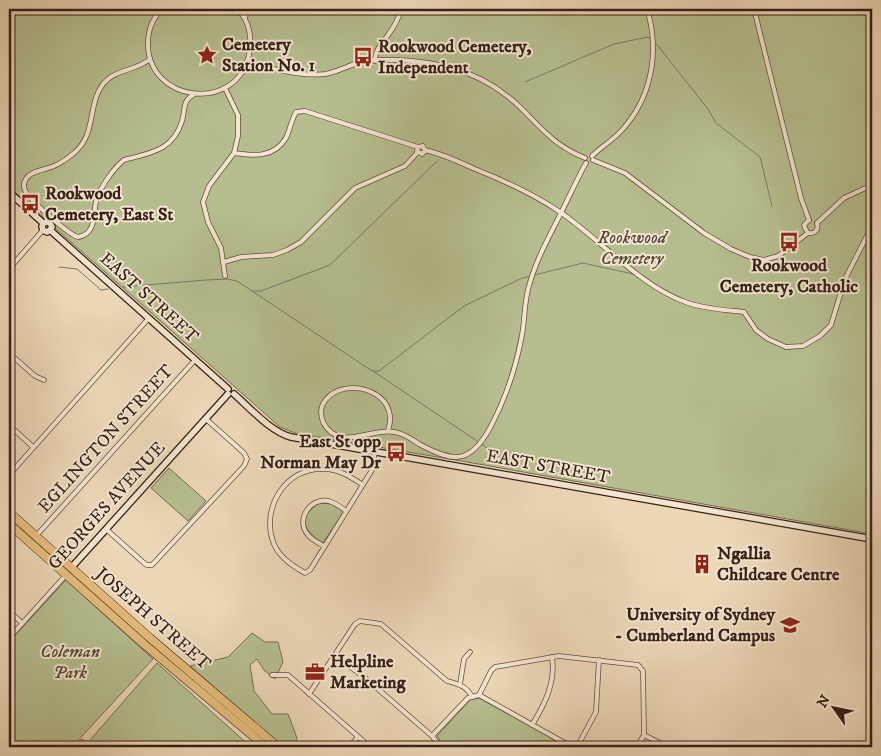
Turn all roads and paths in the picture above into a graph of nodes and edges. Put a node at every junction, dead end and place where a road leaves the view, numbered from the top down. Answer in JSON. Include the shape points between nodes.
{"nodes":[{"id":1,"x":162,"y":9,"type":"edge"},
{"id":2,"x":237,"y":9,"type":"edge"},
{"id":3,"x":247,"y":9,"type":"edge"},
{"id":4,"x":401,"y":9,"type":"edge"},
{"id":5,"x":647,"y":9,"type":"edge"},
{"id":6,"x":754,"y":9,"type":"edge"},
{"id":7,"x":245,"y":18,"type":"junction"},
{"id":8,"x":150,"y":59,"type":"junction"},
{"id":9,"x":375,"y":61,"type":"junction"},
{"id":10,"x":247,"y":63,"type":"junction"},
{"id":11,"x":225,"y":88,"type":"junction"},
{"id":12,"x":194,"y":94,"type":"junction"},
{"id":13,"x":418,"y":150,"type":"junction"},
{"id":14,"x":234,"y":153,"type":"junction"},
{"id":15,"x":592,"y":158,"type":"junction"},
{"id":16,"x":586,"y":160,"type":"junction"},
{"id":17,"x":872,"y":185,"type":"edge"},
{"id":18,"x":9,"y":192,"type":"edge"},
{"id":19,"x":561,"y":212,"type":"junction"},
{"id":20,"x":809,"y":220,"type":"junction"},
{"id":21,"x":817,"y":223,"type":"junction"},
{"id":22,"x":48,"y":225,"type":"junction"},
{"id":23,"x":872,"y":226,"type":"edge"},
{"id":24,"x":808,"y":232,"type":"junction"},
{"id":25,"x":224,"y":262,"type":"junction"},
{"id":26,"x":9,"y":268,"type":"edge"},
{"id":27,"x":225,"y":276,"type":"dead end"},
{"id":28,"x":150,"y":318,"type":"junction"},
{"id":29,"x":9,"y":353,"type":"edge"},
{"id":30,"x":196,"y":360,"type":"junction"},
{"id":31,"x":44,"y":380,"type":"dead end"},
{"id":32,"x":230,"y":392,"type":"junction"},
{"id":33,"x":206,"y":419,"type":"junction"},
{"id":34,"x":9,"y":425,"type":"edge"},
{"id":35,"x":388,"y":431,"type":"junction"},
{"id":36,"x":33,"y":447,"type":"junction"},
{"id":37,"x":375,"y":452,"type":"junction"},
{"id":38,"x":9,"y":475,"type":"edge"},
{"id":39,"x":363,"y":485,"type":"junction"},
{"id":40,"x":346,"y":511,"type":"junction"},
{"id":41,"x":9,"y":512,"type":"edge"},
{"id":42,"x":9,"y":524,"type":"edge"},
{"id":43,"x":106,"y":529,"type":"junction"},
{"id":44,"x":36,"y":536,"type":"junction"},
{"id":45,"x":872,"y":539,"type":"edge"},
{"id":46,"x":324,"y":546,"type":"junction"},
{"id":47,"x":71,"y":568,"type":"junction"},
{"id":48,"x":66,"y":575,"type":"junction"},
{"id":49,"x":9,"y":611,"type":"edge"},
{"id":50,"x":22,"y":623,"type":"junction"},
{"id":51,"x":9,"y":638,"type":"edge"},
{"id":52,"x":470,"y":652,"type":"dead end"},
{"id":53,"x":335,"y":656,"type":"junction"},
{"id":54,"x":552,"y":657,"type":"junction"},
{"id":55,"x":599,"y":660,"type":"junction"},
{"id":56,"x":272,"y":674,"type":"dead end"},
{"id":57,"x":460,"y":684,"type":"junction"},
{"id":58,"x":309,"y":694,"type":"junction"},
{"id":59,"x":479,"y":696,"type":"junction"},
{"id":60,"x":472,"y":697,"type":"junction"},
{"id":61,"x":532,"y":725,"type":"junction"},
{"id":62,"x":644,"y":735,"type":"junction"},
{"id":63,"x":432,"y":736,"type":"junction"},
{"id":64,"x":358,"y":737,"type":"junction"},
{"id":65,"x":82,"y":742,"type":"dead end"},
{"id":66,"x":78,"y":747,"type":"edge"},
{"id":67,"x":266,"y":747,"type":"edge"},
{"id":68,"x":278,"y":747,"type":"edge"},
{"id":69,"x":350,"y":747,"type":"edge"},
{"id":70,"x":370,"y":747,"type":"edge"},
{"id":71,"x":441,"y":747,"type":"edge"},
{"id":72,"x":500,"y":747,"type":"edge"},
{"id":73,"x":518,"y":747,"type":"edge"},
{"id":74,"x":572,"y":747,"type":"edge"},
{"id":75,"x":577,"y":747,"type":"edge"},
{"id":76,"x":637,"y":747,"type":"edge"},
{"id":77,"x":668,"y":747,"type":"edge"}],
"edges":[{"from":1,"to":8,"type":"street","via":[[149,32]]},
{"from":2,"to":7,"type":"street"},
{"from":3,"to":7,"type":"street"},
{"from":4,"to":9,"type":"street","via":[[390,33],[376,51]]},
{"from":5,"to":15,"type":"street","via":[[654,46],[647,87],[637,110],[622,130]]},
{"from":6,"to":20,"type":"street"},
{"from":7,"to":10,"type":"street","via":[[250,41]]},
{"from":8,"to":12,"type":"street","via":[[166,82]]},
{"from":8,"to":22,"type":"street","via":[[108,79],[100,90],[89,130],[78,149],[59,164],[34,172],[26,179],[24,185],[28,195]]},
{"from":9,"to":10,"type":"street","via":[[361,62],[326,74]]},
{"from":9,"to":16,"type":"street","via":[[430,63],[474,76],[506,95],[554,142]]},
{"from":10,"to":11,"type":"street","via":[[238,78]]},
{"from":11,"to":12,"type":"street"},
{"from":11,"to":14,"type":"street","via":[[238,115]]},
{"from":12,"to":22,"type":"street","via":[[185,102],[182,121],[170,141],[157,151],[124,160],[107,180],[97,196],[88,233],[75,236]]},
{"from":13,"to":14,"type":"street","via":[[305,111],[296,112],[286,137],[276,149],[265,155]]},
{"from":13,"to":19,"type":"street","via":[[423,146],[425,150],[500,179]]},
{"from":13,"to":25,"type":"street","via":[[405,166],[355,188],[301,242],[273,254]]},
{"from":14,"to":25,"type":"street","via":[[209,186],[203,202],[208,222],[222,248]]},
{"from":15,"to":16,"type":"street","via":[[588,155]]},
{"from":15,"to":16,"type":"street","via":[[590,163]]},
{"from":15,"to":24,"type":"street","via":[[625,174],[704,233],[750,257],[764,260],[778,256]]},
{"from":16,"to":19,"type":"street"},
{"from":17,"to":21,"type":"street","via":[[844,198]]},
{"from":18,"to":22,"type":"main road","name":"EAST STREET"},
{"from":19,"to":23,"type":"street","via":[[653,285],[687,303],[744,312],[756,330],[786,347],[803,346],[831,325],[845,279]]},
{"from":19,"to":35,"type":"street","via":[[540,254],[526,296],[511,383],[484,439],[467,455],[458,457],[432,451],[404,435]]},
{"from":20,"to":21,"type":"street"},
{"from":20,"to":24,"type":"street","via":[[804,227]]},
{"from":21,"to":24,"type":"street","via":[[816,231]]},
{"from":22,"to":26,"type":"street"},
{"from":22,"to":28,"type":"main road","name":"EAST STREET"},
{"from":25,"to":27,"type":"street"},
{"from":28,"to":30,"type":"main road","name":"EAST STREET"},
{"from":28,"to":36,"type":"street"},
{"from":29,"to":31,"type":"street"},
{"from":30,"to":32,"type":"main road","name":"EAST STREET"},
{"from":30,"to":44,"type":"street","name":"EGLINGTON STREET"},
{"from":32,"to":33,"type":"main road","name":"GEORGES AVENUE"},
{"from":32,"to":37,"type":"main road","name":"EAST STREET","via":[[282,434]]},
{"from":33,"to":43,"type":"main road","name":"GEORGES AVENUE"},
{"from":33,"to":43,"type":"street","via":[[244,453],[247,458],[244,466],[152,565],[144,562]]},
{"from":34,"to":36,"type":"street"},
{"from":35,"to":35,"type":"street","via":[[388,407],[368,390],[345,388],[332,393],[322,405],[321,418],[328,431],[339,437]]},
{"from":36,"to":38,"type":"street"},
{"from":37,"to":39,"type":"street","via":[[372,470]]},
{"from":37,"to":45,"type":"main road","name":"EAST STREET"},
{"from":39,"to":40,"type":"street"},
{"from":39,"to":46,"type":"street","via":[[343,473],[311,469],[297,474],[275,499],[270,529],[275,546],[285,559],[305,573]]},
{"from":40,"to":46,"type":"street"},
{"from":40,"to":46,"type":"street","via":[[323,501],[308,508],[304,527],[307,534]]},
{"from":41,"to":44,"type":"highway","name":"JOSEPH STREET"},
{"from":42,"to":48,"type":"highway","name":"JOSEPH STREET"},
{"from":43,"to":47,"type":"main road","name":"GEORGES AVENUE"},
{"from":44,"to":47,"type":"highway","name":"JOSEPH STREET"},
{"from":47,"to":48,"type":"highway","name":"GEORGES AVENUE"},
{"from":47,"to":68,"type":"highway","name":"JOSEPH STREET"},
{"from":48,"to":50,"type":"street","name":"GEORGES AVENUE"},
{"from":48,"to":67,"type":"highway","name":"JOSEPH STREET"},
{"from":49,"to":50,"type":"street"},
{"from":50,"to":51,"type":"street","name":"GEORGES AVENUE"},
{"from":52,"to":57,"type":"street","via":[[464,658]]},
{"from":53,"to":57,"type":"street","via":[[355,624],[360,621],[381,624],[447,681]]},
{"from":53,"to":58,"type":"street"},
{"from":53,"to":63,"type":"street"},
{"from":54,"to":55,"type":"street"},
{"from":54,"to":59,"type":"street","via":[[495,667]]},
{"from":54,"to":61,"type":"street","via":[[548,697]]},
{"from":55,"to":62,"type":"street","via":[[638,665],[643,671]]},
{"from":55,"to":75,"type":"street","via":[[596,712]]},
{"from":56,"to":58,"type":"street","via":[[288,675]]},
{"from":57,"to":60,"type":"street"},
{"from":58,"to":64,"type":"street"},
{"from":59,"to":60,"type":"street"},
{"from":59,"to":61,"type":"street"},
{"from":60,"to":63,"type":"street"},
{"from":61,"to":74,"type":"street"},
{"from":62,"to":76,"type":"street"},
{"from":62,"to":77,"type":"street"},
{"from":63,"to":71,"type":"street"},
{"from":64,"to":69,"type":"street"},
{"from":64,"to":70,"type":"street"},
{"from":65,"to":66,"type":"street"},
{"from":72,"to":73,"type":"street"}]}
